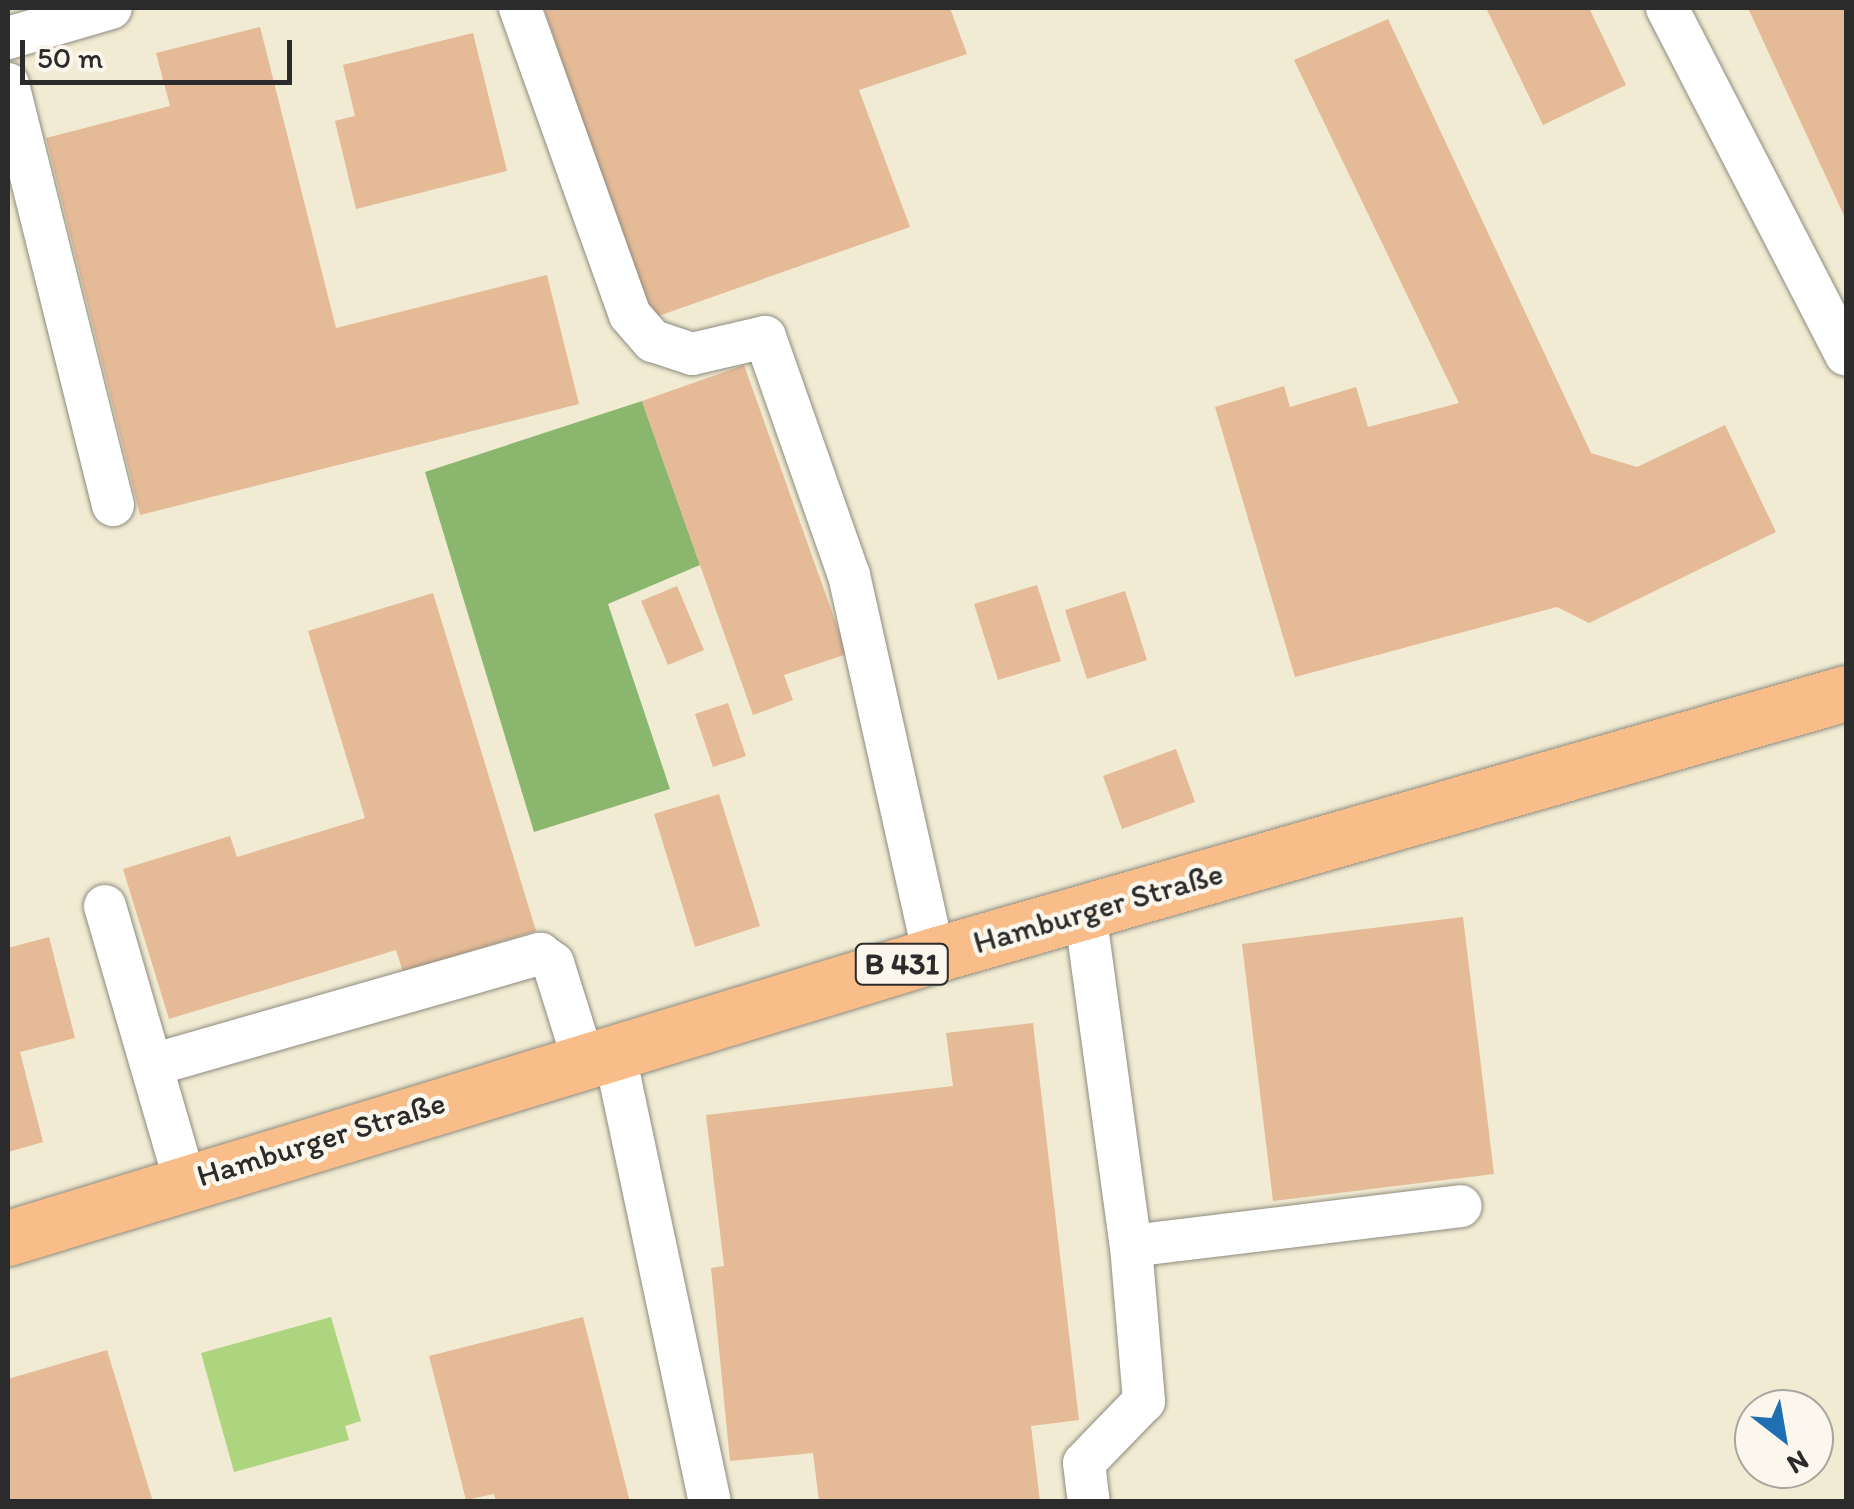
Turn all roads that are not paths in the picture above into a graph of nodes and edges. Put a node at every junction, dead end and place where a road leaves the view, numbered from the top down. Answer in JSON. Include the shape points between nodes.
{"nodes":[{"id":1,"x":110,"y":8,"type":"edge"},
{"id":2,"x":520,"y":8,"type":"edge"},
{"id":3,"x":1667,"y":8,"type":"edge"},
{"id":4,"x":8,"y":38,"type":"edge"},
{"id":5,"x":8,"y":84,"type":"edge"},
{"id":6,"x":1846,"y":355,"type":"edge"},
{"id":7,"x":113,"y":505,"type":"dead end"},
{"id":8,"x":1846,"y":693,"type":"edge"},
{"id":9,"x":106,"y":906,"type":"dead end"},
{"id":10,"x":1085,"y":912,"type":"junction"},
{"id":11,"x":934,"y":955,"type":"junction"},
{"id":12,"x":598,"y":1055,"type":"junction"},
{"id":13,"x":152,"y":1065,"type":"junction"},
{"id":14,"x":185,"y":1181,"type":"junction"},
{"id":15,"x":1461,"y":1206,"type":"dead end"},
{"id":16,"x":8,"y":1238,"type":"edge"},
{"id":17,"x":1131,"y":1246,"type":"junction"},
{"id":18,"x":710,"y":1502,"type":"edge"},
{"id":19,"x":1089,"y":1502,"type":"edge"}],
"edges":[{"from":1,"to":4,"type":"street"},
{"from":2,"to":11,"type":"street","via":[[630,315],[652,341],[692,354],[765,337],[849,575]]},
{"from":3,"to":6,"type":"street"},
{"from":5,"to":7,"type":"street"},
{"from":8,"to":10,"type":"main road","name":"Hamburger Straße","number":"B 431"},
{"from":9,"to":13,"type":"street"},
{"from":10,"to":11,"type":"main road","name":"Hamburger Straße","number":"B 431"},
{"from":10,"to":17,"type":"street"},
{"from":11,"to":12,"type":"main road","name":"Hamburger Straße","number":"B 431"},
{"from":12,"to":13,"type":"street","via":[[553,963],[540,954]]},
{"from":12,"to":14,"type":"main road","name":"Hamburger Straße","number":"B 431"},
{"from":12,"to":18,"type":"street"},
{"from":13,"to":14,"type":"street"},
{"from":14,"to":16,"type":"main road","name":"Hamburger Straße","number":"B 431"},
{"from":15,"to":17,"type":"street"},
{"from":17,"to":19,"type":"street","via":[[1144,1401],[1084,1463]]}]}
